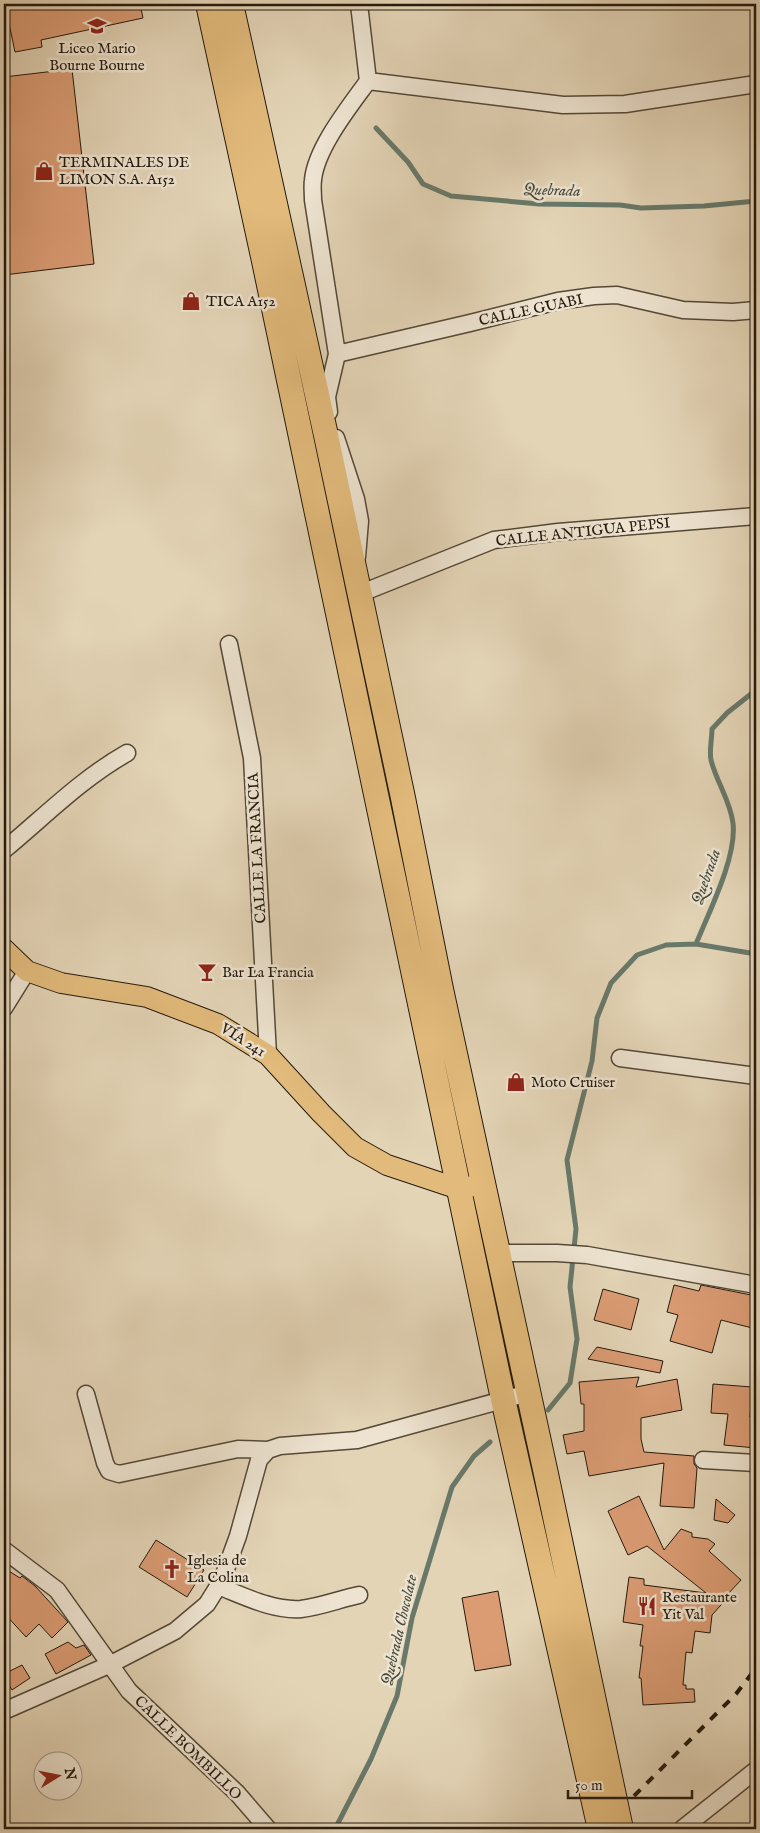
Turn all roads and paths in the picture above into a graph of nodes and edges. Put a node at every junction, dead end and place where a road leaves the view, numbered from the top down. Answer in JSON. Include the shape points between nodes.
{"nodes":[{"id":1,"x":208,"y":4,"type":"edge"},
{"id":2,"x":232,"y":4,"type":"edge"},
{"id":3,"x":359,"y":4,"type":"edge"},
{"id":4,"x":368,"y":81,"type":"junction"},
{"id":5,"x":756,"y":84,"type":"edge"},
{"id":6,"x":756,"y":310,"type":"edge"},
{"id":7,"x":337,"y":354,"type":"junction"},
{"id":8,"x":756,"y":516,"type":"edge"},
{"id":9,"x":354,"y":571,"type":"junction"},
{"id":10,"x":359,"y":594,"type":"junction"},
{"id":11,"x":229,"y":644,"type":"dead end"},
{"id":12,"x":127,"y":753,"type":"dead end"},
{"id":13,"x":4,"y":850,"type":"edge"},
{"id":14,"x":4,"y":948,"type":"edge"},
{"id":15,"x":27,"y":971,"type":"junction"},
{"id":16,"x":4,"y":1008,"type":"edge"},
{"id":17,"x":268,"y":1055,"type":"junction"},
{"id":18,"x":620,"y":1058,"type":"dead end"},
{"id":19,"x":756,"y":1076,"type":"edge"},
{"id":20,"x":482,"y":1184,"type":"junction"},
{"id":21,"x":459,"y":1189,"type":"junction"},
{"id":22,"x":498,"y":1253,"type":"junction"},
{"id":23,"x":756,"y":1285,"type":"edge"},
{"id":24,"x":528,"y":1393,"type":"junction"},
{"id":25,"x":86,"y":1394,"type":"dead end"},
{"id":26,"x":503,"y":1399,"type":"junction"},
{"id":27,"x":268,"y":1450,"type":"junction"},
{"id":28,"x":703,"y":1460,"type":"dead end"},
{"id":29,"x":756,"y":1463,"type":"edge"},
{"id":30,"x":4,"y":1550,"type":"edge"},
{"id":31,"x":218,"y":1586,"type":"junction"},
{"id":32,"x":359,"y":1595,"type":"dead end"},
{"id":33,"x":111,"y":1664,"type":"junction"},
{"id":34,"x":4,"y":1711,"type":"edge"},
{"id":35,"x":756,"y":1770,"type":"edge"},
{"id":36,"x":268,"y":1829,"type":"edge"},
{"id":37,"x":600,"y":1829,"type":"edge"},
{"id":38,"x":621,"y":1829,"type":"edge"},
{"id":39,"x":682,"y":1829,"type":"edge"}],
"edges":[{"from":1,"to":21,"type":"highway"},
{"from":2,"to":9,"type":"highway"},
{"from":3,"to":4,"type":"street"},
{"from":4,"to":5,"type":"street","via":[[563,106],[625,104]]},
{"from":4,"to":7,"type":"street","via":[[326,145],[312,180]]},
{"from":6,"to":7,"type":"street","name":"CALLE GUABI","via":[[683,310],[617,295],[594,296],[558,301]]},
{"from":7,"to":9,"type":"street","via":[[327,397],[330,419],[360,521]]},
{"from":8,"to":10,"type":"street","name":"CALLE ANTIGUA PEPSI","via":[[494,540]]},
{"from":9,"to":10,"type":"highway"},
{"from":10,"to":20,"type":"highway"},
{"from":11,"to":17,"type":"street","name":"CALLE LA FRANCIA","via":[[252,758]]},
{"from":12,"to":13,"type":"street","via":[[106,764]]},
{"from":14,"to":15,"type":"main road","name":"VÍA 241"},
{"from":15,"to":16,"type":"street"},
{"from":15,"to":17,"type":"main road","name":"VÍA 241","via":[[61,984],[147,997],[218,1024]]},
{"from":17,"to":21,"type":"main road","name":"VÍA 241","via":[[356,1147],[387,1165]]},
{"from":18,"to":19,"type":"street"},
{"from":20,"to":21,"type":"main road"},
{"from":20,"to":22,"type":"highway"},
{"from":21,"to":26,"type":"highway"},
{"from":22,"to":23,"type":"street","via":[[588,1255]]},
{"from":22,"to":24,"type":"highway"},
{"from":24,"to":26,"type":"street"},
{"from":24,"to":38,"type":"highway"},
{"from":25,"to":27,"type":"street","via":[[109,1471],[119,1474],[238,1449]]},
{"from":26,"to":27,"type":"street","via":[[357,1440]]},
{"from":26,"to":37,"type":"highway"},
{"from":27,"to":31,"type":"street","via":[[259,1460],[238,1536]]},
{"from":28,"to":29,"type":"street"},
{"from":30,"to":33,"type":"street","name":"CALLE BOMBILLO","via":[[57,1590]]},
{"from":31,"to":32,"type":"street","via":[[285,1608],[302,1609]]},
{"from":31,"to":33,"type":"street","via":[[207,1604],[175,1631]]},
{"from":33,"to":34,"type":"street"},
{"from":33,"to":36,"type":"street","name":"CALLE BOMBILLO","via":[[129,1691],[237,1793]]},
{"from":35,"to":39,"type":"street"}]}
